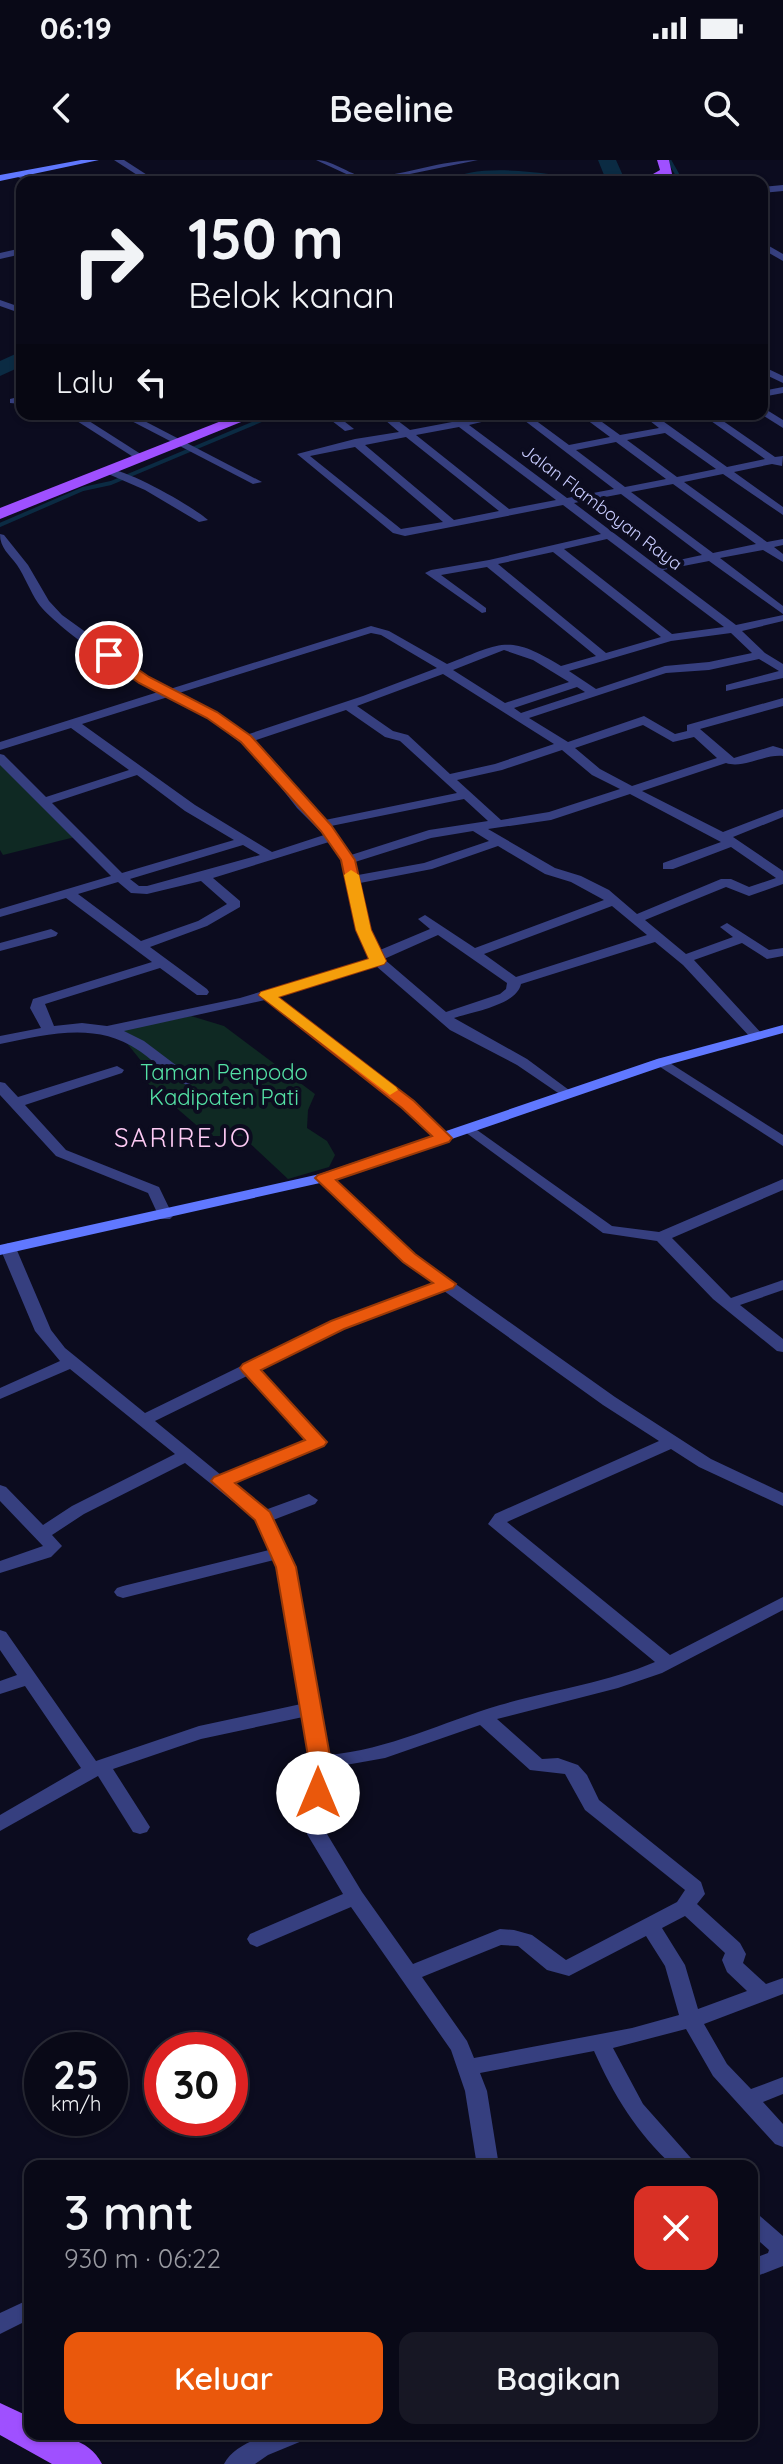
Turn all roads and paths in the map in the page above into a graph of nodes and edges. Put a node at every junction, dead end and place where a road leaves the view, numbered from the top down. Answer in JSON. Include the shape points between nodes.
{"nodes":[{"id":1,"x":95,"y":160,"type":"edge"},
{"id":2,"x":118,"y":160,"type":"edge"},
{"id":3,"x":320,"y":160,"type":"edge"},
{"id":4,"x":474,"y":160,"type":"edge"},
{"id":5,"x":663,"y":160,"type":"edge"},
{"id":6,"x":19,"y":174,"type":"junction"},
{"id":7,"x":22,"y":176,"type":"edge"},
{"id":8,"x":144,"y":176,"type":"edge"},
{"id":9,"x":351,"y":176,"type":"edge"},
{"id":10,"x":388,"y":176,"type":"edge"},
{"id":11,"x":657,"y":176,"type":"edge"},
{"id":12,"x":0,"y":178,"type":"edge"},
{"id":13,"x":81,"y":420,"type":"edge"},
{"id":14,"x":135,"y":420,"type":"edge"},
{"id":15,"x":235,"y":420,"type":"edge"},
{"id":16,"x":336,"y":420,"type":"edge"},
{"id":17,"x":391,"y":420,"type":"edge"},
{"id":18,"x":457,"y":420,"type":"edge"},
{"id":19,"x":478,"y":420,"type":"edge"},
{"id":20,"x":529,"y":420,"type":"edge"},
{"id":21,"x":592,"y":420,"type":"edge"},
{"id":22,"x":655,"y":420,"type":"edge"},
{"id":23,"x":715,"y":420,"type":"edge"},
{"id":24,"x":462,"y":423,"type":"junction"},
{"id":25,"x":349,"y":429,"type":"dead end"},
{"id":26,"x":668,"y":429,"type":"junction"},
{"id":27,"x":407,"y":433,"type":"junction"},
{"id":28,"x":618,"y":439,"type":"junction"},
{"id":29,"x":355,"y":442,"type":"junction"},
{"id":30,"x":179,"y":443,"type":"junction"},
{"id":31,"x":567,"y":449,"type":"junction"},
{"id":32,"x":142,"y":458,"type":"junction"},
{"id":33,"x":780,"y":462,"type":"edge"},
{"id":34,"x":110,"y":471,"type":"junction"},
{"id":35,"x":725,"y":471,"type":"junction"},
{"id":36,"x":675,"y":480,"type":"junction"},
{"id":37,"x":257,"y":482,"type":"dead end"},
{"id":38,"x":623,"y":490,"type":"junction"},
{"id":39,"x":565,"y":501,"type":"junction"},
{"id":40,"x":506,"y":512,"type":"junction"},
{"id":41,"x":783,"y":512,"type":"edge"},
{"id":42,"x":0,"y":514,"type":"edge"},
{"id":43,"x":203,"y":520,"type":"dead end"},
{"id":44,"x":451,"y":523,"type":"junction"},
{"id":45,"x":610,"y":535,"type":"junction"},
{"id":46,"x":0,"y":537,"type":"edge"},
{"id":47,"x":783,"y":542,"type":"edge"},
{"id":48,"x":764,"y":546,"type":"junction"},
{"id":49,"x":554,"y":547,"type":"junction"},
{"id":50,"x":710,"y":557,"type":"junction"},
{"id":51,"x":783,"y":559,"type":"edge"},
{"id":52,"x":489,"y":563,"type":"junction"},
{"id":53,"x":653,"y":569,"type":"junction"},
{"id":54,"x":482,"y":610,"type":"dead end"},
{"id":55,"x":783,"y":611,"type":"edge"},
{"id":56,"x":783,"y":618,"type":"edge"},
{"id":57,"x":734,"y":629,"type":"junction"},
{"id":58,"x":670,"y":638,"type":"junction"},
{"id":59,"x":761,"y":655,"type":"junction"},
{"id":60,"x":603,"y":656,"type":"junction"},
{"id":61,"x":445,"y":668,"type":"junction"},
{"id":62,"x":559,"y":670,"type":"junction"},
{"id":63,"x":783,"y":672,"type":"edge"},
{"id":64,"x":578,"y":683,"type":"junction"},
{"id":65,"x":730,"y":688,"type":"dead end"},
{"id":66,"x":171,"y":693,"type":"junction"},
{"id":67,"x":594,"y":693,"type":"junction"},
{"id":68,"x":783,"y":702,"type":"edge"},
{"id":69,"x":348,"y":706,"type":"junction"},
{"id":70,"x":505,"y":707,"type":"junction"},
{"id":71,"x":521,"y":717,"type":"junction"},
{"id":72,"x":74,"y":724,"type":"junction"},
{"id":73,"x":694,"y":733,"type":"junction"},
{"id":74,"x":246,"y":739,"type":"junction"},
{"id":75,"x":0,"y":746,"type":"edge"},
{"id":76,"x":565,"y":746,"type":"junction"},
{"id":77,"x":781,"y":753,"type":"edge"},
{"id":78,"x":0,"y":758,"type":"edge"},
{"id":79,"x":727,"y":759,"type":"junction"},
{"id":80,"x":140,"y":770,"type":"junction"},
{"id":81,"x":448,"y":778,"type":"junction"},
{"id":82,"x":630,"y":790,"type":"junction"},
{"id":83,"x":466,"y":795,"type":"junction"},
{"id":84,"x":46,"y":801,"type":"junction"},
{"id":85,"x":782,"y":815,"type":"edge"},
{"id":86,"x":497,"y":823,"type":"junction"},
{"id":87,"x":322,"y":824,"type":"junction"},
{"id":88,"x":473,"y":826,"type":"junction"},
{"id":89,"x":332,"y":837,"type":"junction"},
{"id":90,"x":727,"y":840,"type":"junction"},
{"id":91,"x":243,"y":841,"type":"junction"},
{"id":92,"x":498,"y":842,"type":"junction"},
{"id":93,"x":270,"y":856,"type":"junction"},
{"id":94,"x":348,"y":860,"type":"junction"},
{"id":95,"x":668,"y":866,"type":"dead end"},
{"id":96,"x":781,"y":873,"type":"edge"},
{"id":97,"x":204,"y":876,"type":"junction"},
{"id":98,"x":119,"y":877,"type":"junction"},
{"id":99,"x":353,"y":880,"type":"junction"},
{"id":100,"x":69,"y":894,"type":"junction"},
{"id":101,"x":613,"y":901,"type":"junction"},
{"id":102,"x":0,"y":913,"type":"edge"},
{"id":103,"x":425,"y":919,"type":"dead end"},
{"id":104,"x":634,"y":920,"type":"junction"},
{"id":105,"x":727,"y":927,"type":"dead end"},
{"id":106,"x":440,"y":929,"type":"junction"},
{"id":107,"x":51,"y":933,"type":"dead end"},
{"id":108,"x":655,"y":937,"type":"junction"},
{"id":109,"x":744,"y":938,"type":"junction"},
{"id":110,"x":140,"y":946,"type":"junction"},
{"id":111,"x":0,"y":947,"type":"edge"},
{"id":112,"x":783,"y":952,"type":"edge"},
{"id":113,"x":475,"y":953,"type":"junction"},
{"id":114,"x":377,"y":959,"type":"junction"},
{"id":115,"x":684,"y":959,"type":"junction"},
{"id":116,"x":162,"y":963,"type":"junction"},
{"id":117,"x":514,"y":982,"type":"junction"},
{"id":118,"x":202,"y":992,"type":"dead end"},
{"id":119,"x":267,"y":995,"type":"junction"},
{"id":120,"x":444,"y":1017,"type":"junction"},
{"id":121,"x":783,"y":1029,"type":"edge"},
{"id":122,"x":49,"y":1030,"type":"junction"},
{"id":123,"x":109,"y":1030,"type":"junction"},
{"id":124,"x":756,"y":1035,"type":"junction"},
{"id":125,"x":0,"y":1040,"type":"edge"},
{"id":126,"x":662,"y":1062,"type":"junction"},
{"id":127,"x":117,"y":1070,"type":"dead end"},
{"id":128,"x":188,"y":1081,"type":"dead end"},
{"id":129,"x":0,"y":1086,"type":"edge"},
{"id":130,"x":564,"y":1093,"type":"junction"},
{"id":131,"x":15,"y":1103,"type":"junction"},
{"id":132,"x":470,"y":1129,"type":"junction"},
{"id":133,"x":443,"y":1138,"type":"junction"},
{"id":134,"x":783,"y":1142,"type":"edge"},
{"id":135,"x":324,"y":1178,"type":"junction"},
{"id":136,"x":783,"y":1184,"type":"edge"},
{"id":137,"x":165,"y":1216,"type":"junction"},
{"id":138,"x":661,"y":1237,"type":"junction"},
{"id":139,"x":4,"y":1249,"type":"edge"},
{"id":140,"x":447,"y":1284,"type":"junction"},
{"id":141,"x":783,"y":1285,"type":"edge"},
{"id":142,"x":728,"y":1304,"type":"junction"},
{"id":143,"x":783,"y":1347,"type":"edge"},
{"id":144,"x":70,"y":1363,"type":"junction"},
{"id":145,"x":249,"y":1368,"type":"junction"},
{"id":146,"x":0,"y":1394,"type":"edge"},
{"id":147,"x":142,"y":1421,"type":"junction"},
{"id":148,"x":672,"y":1442,"type":"junction"},
{"id":149,"x":187,"y":1455,"type":"junction"},
{"id":150,"x":221,"y":1481,"type":"junction"},
{"id":151,"x":0,"y":1491,"type":"edge"},
{"id":152,"x":309,"y":1500,"type":"dead end"},
{"id":153,"x":783,"y":1500,"type":"edge"},
{"id":154,"x":263,"y":1517,"type":"junction"},
{"id":155,"x":42,"y":1533,"type":"junction"},
{"id":156,"x":281,"y":1553,"type":"junction"},
{"id":157,"x":0,"y":1567,"type":"edge"},
{"id":158,"x":123,"y":1592,"type":"dead end"},
{"id":159,"x":783,"y":1603,"type":"edge"},
{"id":160,"x":0,"y":1636,"type":"edge"},
{"id":161,"x":668,"y":1663,"type":"junction"},
{"id":162,"x":29,"y":1678,"type":"junction"},
{"id":163,"x":0,"y":1688,"type":"edge"},
{"id":164,"x":311,"y":1709,"type":"junction"},
{"id":165,"x":483,"y":1717,"type":"junction"},
{"id":166,"x":320,"y":1762,"type":"junction"},
{"id":167,"x":97,"y":1768,"type":"junction"},
{"id":168,"x":0,"y":1824,"type":"edge"},
{"id":169,"x":140,"y":1827,"type":"dead end"},
{"id":170,"x":355,"y":1897,"type":"junction"},
{"id":171,"x":687,"y":1906,"type":"junction"},
{"id":172,"x":650,"y":1926,"type":"junction"},
{"id":173,"x":257,"y":1939,"type":"dead end"},
{"id":174,"x":410,"y":1973,"type":"junction"},
{"id":175,"x":773,"y":1990,"type":"edge"},
{"id":176,"x":691,"y":2020,"type":"junction"},
{"id":177,"x":600,"y":2042,"type":"junction"},
{"id":178,"x":466,"y":2068,"type":"junction"},
{"id":179,"x":783,"y":2085,"type":"edge"},
{"id":180,"x":746,"y":2100,"type":"junction"},
{"id":181,"x":783,"y":2138,"type":"edge"},
{"id":182,"x":487,"y":2160,"type":"edge"},
{"id":183,"x":681,"y":2160,"type":"edge"},
{"id":184,"x":758,"y":2227,"type":"edge"},
{"id":185,"x":758,"y":2266,"type":"edge"},
{"id":186,"x":24,"y":2311,"type":"edge"},
{"id":187,"x":0,"y":2324,"type":"edge"},
{"id":188,"x":0,"y":2418,"type":"edge"},
{"id":189,"x":24,"y":2431,"type":"edge"},
{"id":190,"x":40,"y":2440,"type":"edge"},
{"id":191,"x":279,"y":2440,"type":"edge"},
{"id":192,"x":84,"y":2464,"type":"edge"},
{"id":193,"x":236,"y":2464,"type":"edge"}],
"edges":[{"from":1,"to":6,"type":"street"},
{"from":2,"to":8,"type":"street"},
{"from":3,"to":9,"type":"street"},
{"from":4,"to":10,"type":"street"},
{"from":5,"to":11,"type":"main road","via":[[667,171]]},
{"from":6,"to":7,"type":"street"},
{"from":6,"to":12,"type":"street"},
{"from":13,"to":32,"type":"street"},
{"from":14,"to":30,"type":"street"},
{"from":15,"to":30,"type":"main road"},
{"from":16,"to":25,"type":"street"},
{"from":17,"to":27,"type":"street"},
{"from":18,"to":24,"type":"street","name":"Jalan Flamboyan Raya"},
{"from":19,"to":24,"type":"street"},
{"from":20,"to":31,"type":"street"},
{"from":21,"to":28,"type":"street"},
{"from":22,"to":26,"type":"street"},
{"from":23,"to":33,"type":"street"},
{"from":24,"to":27,"type":"street"},
{"from":24,"to":39,"type":"street","name":"Jalan Flamboyan Raya"},
{"from":26,"to":28,"type":"street"},
{"from":26,"to":35,"type":"street"},
{"from":27,"to":29,"type":"street"},
{"from":27,"to":40,"type":"street"},
{"from":28,"to":31,"type":"street"},
{"from":28,"to":36,"type":"street"},
{"from":29,"to":44,"type":"street"},
{"from":29,"to":44,"type":"street","via":[[302,454],[399,532]]},
{"from":30,"to":32,"type":"main road"},
{"from":30,"to":37,"type":"street"},
{"from":31,"to":38,"type":"street"},
{"from":32,"to":34,"type":"main road"},
{"from":33,"to":35,"type":"street"},
{"from":34,"to":42,"type":"main road"},
{"from":34,"to":43,"type":"street"},
{"from":35,"to":36,"type":"street"},
{"from":35,"to":41,"type":"street"},
{"from":36,"to":38,"type":"street"},
{"from":36,"to":48,"type":"street"},
{"from":38,"to":39,"type":"street"},
{"from":38,"to":50,"type":"street"},
{"from":39,"to":40,"type":"street"},
{"from":39,"to":45,"type":"street","name":"Jalan Flamboyan Raya"},
{"from":40,"to":44,"type":"street"},
{"from":45,"to":49,"type":"street"},
{"from":45,"to":53,"type":"street","name":"Jalan Flamboyan Raya"},
{"from":46,"to":66,"type":"street","via":[[44,603],[144,680]]},
{"from":47,"to":48,"type":"street"},
{"from":48,"to":50,"type":"street"},
{"from":48,"to":51,"type":"street"},
{"from":49,"to":52,"type":"street"},
{"from":49,"to":58,"type":"street"},
{"from":50,"to":53,"type":"street"},
{"from":50,"to":55,"type":"street"},
{"from":52,"to":54,"type":"street","via":[[431,573]]},
{"from":52,"to":60,"type":"street"},
{"from":53,"to":57,"type":"street","name":"Jalan Flamboyan Raya"},
{"from":56,"to":57,"type":"street"},
{"from":57,"to":58,"type":"street"},
{"from":57,"to":59,"type":"street","name":"Jalan Flamboyan Raya"},
{"from":58,"to":60,"type":"street"},
{"from":59,"to":63,"type":"street","name":"Jalan Flamboyan Raya"},
{"from":59,"to":67,"type":"street","via":[[665,670]]},
{"from":60,"to":62,"type":"street"},
{"from":61,"to":62,"type":"street","via":[[508,646]]},
{"from":61,"to":66,"type":"street","via":[[374,629]]},
{"from":61,"to":69,"type":"street"},
{"from":61,"to":70,"type":"street"},
{"from":62,"to":64,"type":"street"},
{"from":63,"to":65,"type":"street"},
{"from":64,"to":67,"type":"street"},
{"from":64,"to":70,"type":"street"},
{"from":66,"to":72,"type":"street"},
{"from":66,"to":74,"type":"street"},
{"from":67,"to":71,"type":"street"},
{"from":68,"to":73,"type":"street","via":[[691,728]]},
{"from":69,"to":74,"type":"street"},
{"from":69,"to":81,"type":"street","via":[[404,738]]},
{"from":70,"to":71,"type":"street"},
{"from":71,"to":76,"type":"street"},
{"from":72,"to":75,"type":"street"},
{"from":72,"to":80,"type":"street"},
{"from":73,"to":76,"type":"street","via":[[673,738],[644,720]]},
{"from":73,"to":79,"type":"street"},
{"from":74,"to":87,"type":"street"},
{"from":76,"to":81,"type":"street"},
{"from":76,"to":82,"type":"street","via":[[596,772]]},
{"from":77,"to":79,"type":"street"},
{"from":78,"to":84,"type":"street"},
{"from":79,"to":82,"type":"street"},
{"from":80,"to":84,"type":"street"},
{"from":80,"to":91,"type":"street"},
{"from":81,"to":83,"type":"street"},
{"from":82,"to":86,"type":"street","via":[[551,816]]},
{"from":82,"to":90,"type":"street"},
{"from":83,"to":86,"type":"street"},
{"from":83,"to":87,"type":"street"},
{"from":84,"to":98,"type":"street"},
{"from":85,"to":90,"type":"street"},
{"from":86,"to":88,"type":"street"},
{"from":87,"to":89,"type":"street"},
{"from":88,"to":92,"type":"street"},
{"from":88,"to":94,"type":"street"},
{"from":89,"to":93,"type":"street"},
{"from":89,"to":94,"type":"street"},
{"from":90,"to":95,"type":"street"},
{"from":90,"to":96,"type":"street"},
{"from":91,"to":93,"type":"street"},
{"from":91,"to":98,"type":"street"},
{"from":92,"to":99,"type":"street","via":[[440,862]]},
{"from":92,"to":101,"type":"street","via":[[550,871],[591,885]]},
{"from":93,"to":97,"type":"street"},
{"from":94,"to":99,"type":"street"},
{"from":96,"to":104,"type":"street","via":[[749,892],[728,881]]},
{"from":97,"to":98,"type":"street","via":[[147,890],[136,890]]},
{"from":97,"to":110,"type":"street","via":[[235,904],[218,917]]},
{"from":98,"to":100,"type":"street"},
{"from":99,"to":114,"type":"street","via":[[364,930]]},
{"from":100,"to":102,"type":"street"},
{"from":100,"to":110,"type":"street"},
{"from":101,"to":104,"type":"street"},
{"from":101,"to":113,"type":"street"},
{"from":103,"to":106,"type":"street"},
{"from":104,"to":108,"type":"street"},
{"from":105,"to":109,"type":"street"},
{"from":106,"to":113,"type":"street"},
{"from":106,"to":114,"type":"street"},
{"from":107,"to":111,"type":"street"},
{"from":108,"to":115,"type":"street"},
{"from":108,"to":117,"type":"street"},
{"from":109,"to":112,"type":"street","via":[[767,955]]},
{"from":109,"to":115,"type":"street"},
{"from":110,"to":116,"type":"street"},
{"from":113,"to":117,"type":"street"},
{"from":114,"to":119,"type":"street"},
{"from":114,"to":120,"type":"street"},
{"from":115,"to":124,"type":"street"},
{"from":116,"to":118,"type":"street"},
{"from":116,"to":122,"type":"street","via":[[38,1002]]},
{"from":117,"to":120,"type":"street","via":[[505,997]]},
{"from":119,"to":123,"type":"street"},
{"from":119,"to":133,"type":"street","via":[[408,1104]]},
{"from":120,"to":130,"type":"street","via":[[544,1075]]},
{"from":121,"to":124,"type":"street"},
{"from":122,"to":123,"type":"street"},
{"from":122,"to":125,"type":"street"},
{"from":123,"to":128,"type":"street","via":[[131,1037]]},
{"from":124,"to":126,"type":"street"},
{"from":126,"to":130,"type":"street"},
{"from":126,"to":134,"type":"street"},
{"from":127,"to":131,"type":"street"},
{"from":129,"to":131,"type":"street"},
{"from":130,"to":132,"type":"street"},
{"from":131,"to":137,"type":"street","via":[[61,1153],[154,1190]]},
{"from":132,"to":133,"type":"street"},
{"from":132,"to":138,"type":"street","via":[[608,1230]]},
{"from":133,"to":135,"type":"street"},
{"from":135,"to":137,"type":"street"},
{"from":135,"to":140,"type":"street","via":[[409,1258]]},
{"from":136,"to":138,"type":"street"},
{"from":137,"to":139,"type":"street"},
{"from":138,"to":142,"type":"street"},
{"from":139,"to":144,"type":"street","via":[[43,1331]]},
{"from":140,"to":145,"type":"street","via":[[337,1325]]},
{"from":140,"to":148,"type":"street"},
{"from":141,"to":142,"type":"street"},
{"from":142,"to":143,"type":"street"},
{"from":144,"to":146,"type":"street"},
{"from":144,"to":147,"type":"street"},
{"from":145,"to":147,"type":"street"},
{"from":145,"to":150,"type":"street","via":[[317,1442]]},
{"from":147,"to":149,"type":"street"},
{"from":148,"to":153,"type":"street"},
{"from":148,"to":161,"type":"street","via":[[497,1522]]},
{"from":149,"to":150,"type":"street"},
{"from":149,"to":155,"type":"street"},
{"from":150,"to":154,"type":"street"},
{"from":151,"to":155,"type":"street"},
{"from":152,"to":154,"type":"street"},
{"from":154,"to":156,"type":"street"},
{"from":155,"to":157,"type":"street","via":[[53,1546],[45,1553]]},
{"from":156,"to":158,"type":"street"},
{"from":156,"to":164,"type":"street","via":[[291,1583]]},
{"from":159,"to":161,"type":"street"},
{"from":160,"to":162,"type":"street"},
{"from":161,"to":165,"type":"street"},
{"from":162,"to":163,"type":"street"},
{"from":162,"to":167,"type":"street"},
{"from":164,"to":166,"type":"street"},
{"from":164,"to":167,"type":"street","via":[[245,1719]]},
{"from":165,"to":166,"type":"street","via":[[380,1753]]},
{"from":165,"to":171,"type":"street","via":[[537,1765],[562,1765],[579,1778],[592,1805],[694,1887]]},
{"from":166,"to":170,"type":"street","via":[[317,1834]]},
{"from":167,"to":168,"type":"street"},
{"from":167,"to":169,"type":"street"},
{"from":170,"to":173,"type":"street"},
{"from":170,"to":174,"type":"street"},
{"from":171,"to":172,"type":"street"},
{"from":171,"to":175,"type":"street","via":[[733,1948],[734,1967]]},
{"from":172,"to":174,"type":"street","via":[[563,1969],[527,1939],[513,1936]]},
{"from":172,"to":176,"type":"street","via":[[675,1965]]},
{"from":174,"to":178,"type":"street","via":[[460,2047]]},
{"from":175,"to":176,"type":"street"},
{"from":176,"to":177,"type":"street"},
{"from":176,"to":180,"type":"street","via":[[720,2070]]},
{"from":177,"to":178,"type":"street"},
{"from":177,"to":183,"type":"street","via":[[642,2123]]},
{"from":178,"to":182,"type":"street","via":[[476,2091]]},
{"from":179,"to":180,"type":"street"},
{"from":180,"to":181,"type":"street"},
{"from":184,"to":185,"type":"street","via":[[781,2253]]},
{"from":186,"to":187,"type":"street"},
{"from":188,"to":189,"type":"main road"},
{"from":190,"to":192,"type":"main road"},
{"from":191,"to":193,"type":"street"}]}
